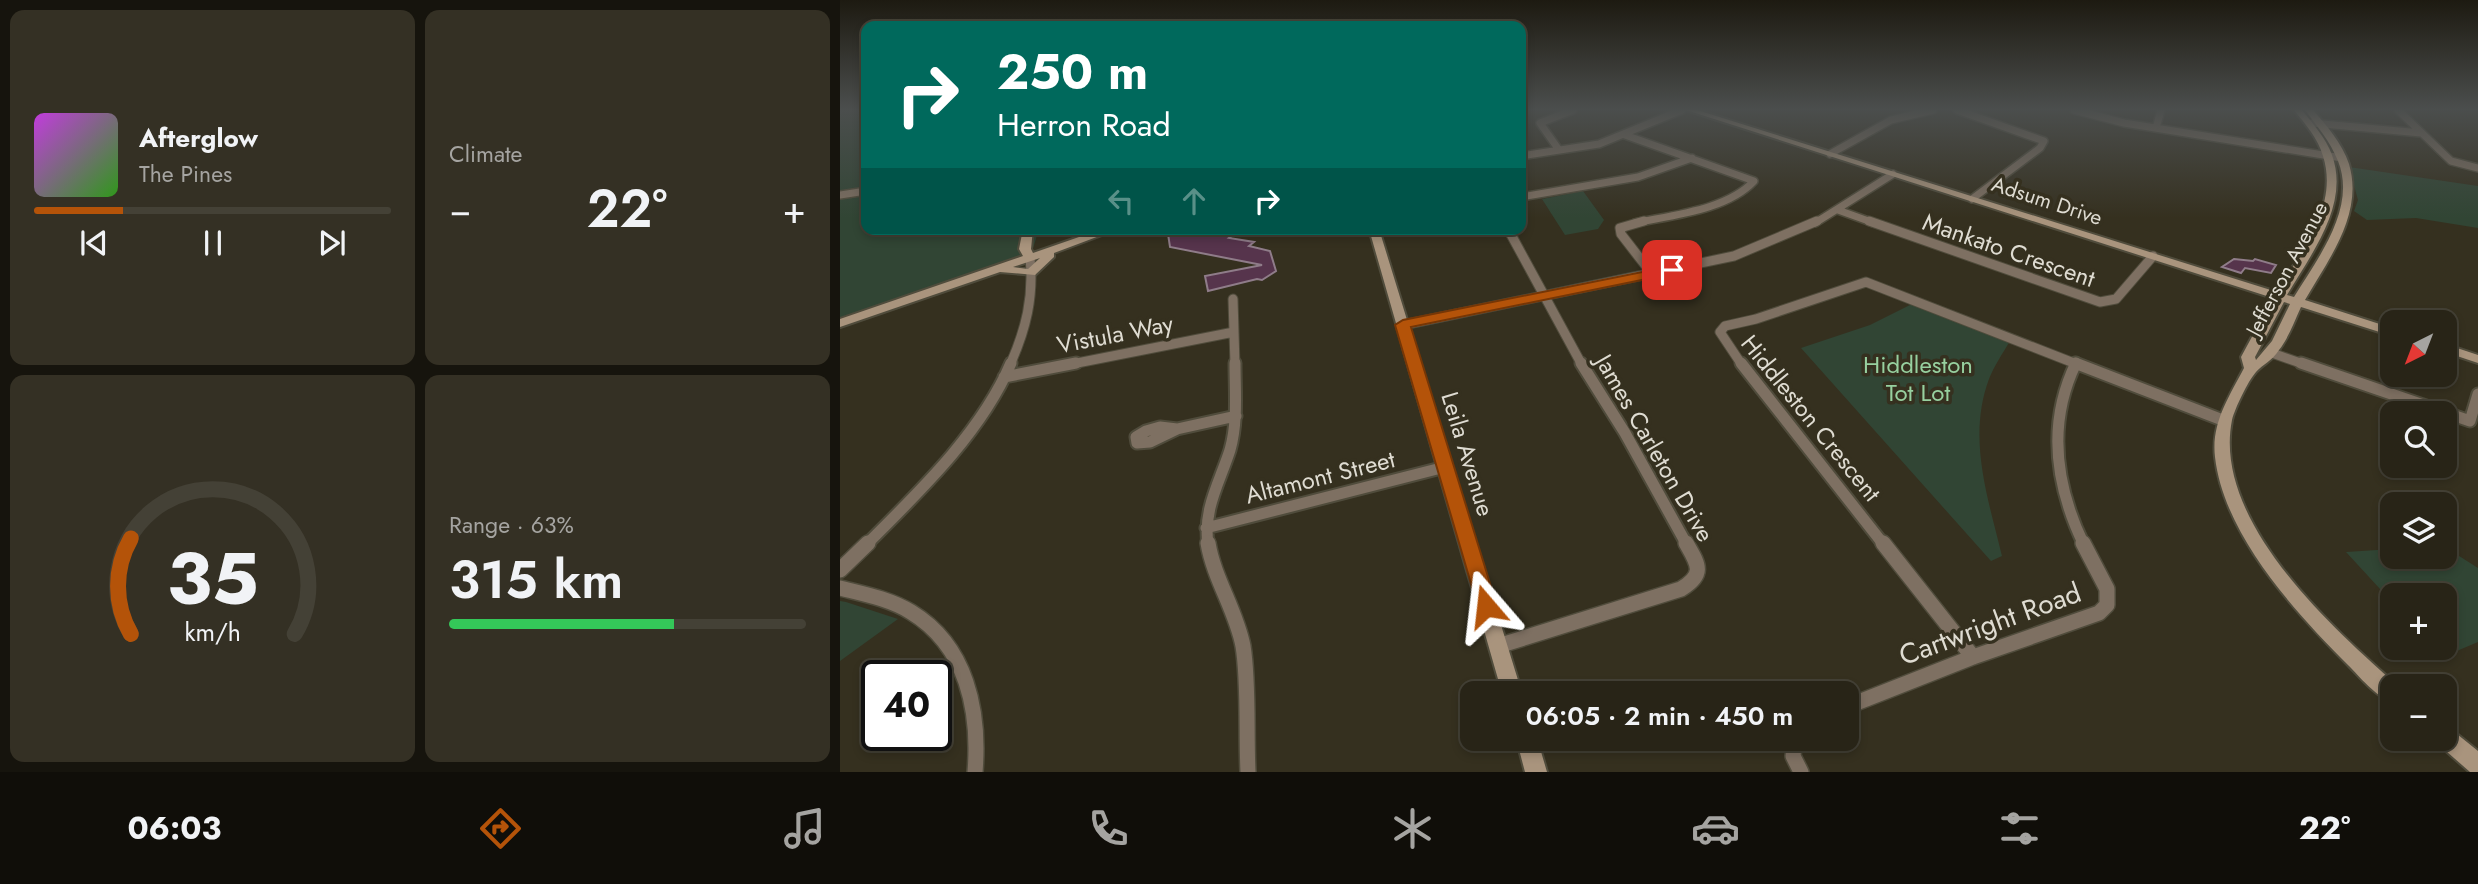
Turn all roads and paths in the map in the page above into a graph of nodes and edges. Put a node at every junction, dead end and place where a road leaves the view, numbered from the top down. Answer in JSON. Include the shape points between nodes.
{"nodes":[{"id":1,"x":1556,"y":146,"type":"edge"},
{"id":2,"x":1585,"y":146,"type":"edge"},
{"id":3,"x":1657,"y":146,"type":"edge"},
{"id":4,"x":1805,"y":146,"type":"edge"},
{"id":5,"x":1844,"y":146,"type":"edge"},
{"id":6,"x":2041,"y":146,"type":"edge"},
{"id":7,"x":2267,"y":146,"type":"edge"},
{"id":8,"x":2323,"y":146,"type":"edge"},
{"id":9,"x":2334,"y":146,"type":"edge"},
{"id":10,"x":2435,"y":146,"type":"edge"},
{"id":11,"x":1559,"y":150,"type":"junction"},
{"id":12,"x":1830,"y":154,"type":"junction"},
{"id":13,"x":1526,"y":155,"type":"edge"},
{"id":14,"x":2328,"y":156,"type":"junction"},
{"id":15,"x":1692,"y":158,"type":"junction"},
{"id":16,"x":2342,"y":159,"type":"junction"},
{"id":17,"x":2478,"y":168,"type":"edge"},
{"id":18,"x":1893,"y":174,"type":"junction"},
{"id":19,"x":861,"y":192,"type":"edge"},
{"id":20,"x":840,"y":195,"type":"edge"},
{"id":21,"x":2332,"y":195,"type":"junction"},
{"id":22,"x":2349,"y":195,"type":"junction"},
{"id":23,"x":1526,"y":196,"type":"edge"},
{"id":24,"x":1972,"y":199,"type":"junction"},
{"id":25,"x":1838,"y":210,"type":"junction"},
{"id":26,"x":1027,"y":235,"type":"edge"},
{"id":27,"x":1096,"y":235,"type":"edge"},
{"id":28,"x":1376,"y":235,"type":"edge"},
{"id":29,"x":1511,"y":235,"type":"edge"},
{"id":30,"x":2312,"y":243,"type":"junction"},
{"id":31,"x":1063,"y":247,"type":"junction"},
{"id":32,"x":2329,"y":249,"type":"junction"},
{"id":33,"x":2153,"y":256,"type":"junction"},
{"id":34,"x":1030,"y":258,"type":"junction"},
{"id":35,"x":989,"y":272,"type":"junction"},
{"id":36,"x":1031,"y":273,"type":"junction"},
{"id":37,"x":1652,"y":274,"type":"junction"},
{"id":38,"x":2280,"y":296,"type":"junction"},
{"id":39,"x":1544,"y":297,"type":"junction"},
{"id":40,"x":1233,"y":299,"type":"dead end"},
{"id":41,"x":2297,"y":302,"type":"junction"},
{"id":42,"x":840,"y":323,"type":"edge"},
{"id":43,"x":1403,"y":325,"type":"junction"},
{"id":44,"x":2380,"y":328,"type":"edge"},
{"id":45,"x":1234,"y":332,"type":"junction"},
{"id":46,"x":2457,"y":352,"type":"edge"},
{"id":47,"x":2272,"y":353,"type":"junction"},
{"id":48,"x":2478,"y":359,"type":"edge"},
{"id":49,"x":2076,"y":363,"type":"junction"},
{"id":50,"x":2251,"y":368,"type":"junction"},
{"id":51,"x":1004,"y":377,"type":"junction"},
{"id":52,"x":2478,"y":394,"type":"edge"},
{"id":53,"x":1237,"y":416,"type":"junction"},
{"id":54,"x":2225,"y":421,"type":"junction"},
{"id":55,"x":1177,"y":429,"type":"dead end"},
{"id":56,"x":1445,"y":467,"type":"junction"},
{"id":57,"x":1206,"y":528,"type":"junction"},
{"id":58,"x":840,"y":570,"type":"edge"},
{"id":59,"x":840,"y":588,"type":"edge"},
{"id":60,"x":1498,"y":646,"type":"junction"},
{"id":61,"x":1973,"y":657,"type":"junction"},
{"id":62,"x":1508,"y":681,"type":"edge"},
{"id":63,"x":2380,"y":681,"type":"edge"},
{"id":64,"x":1859,"y":702,"type":"edge"},
{"id":65,"x":2457,"y":747,"type":"edge"},
{"id":66,"x":1529,"y":751,"type":"edge"},
{"id":67,"x":1794,"y":751,"type":"edge"},
{"id":68,"x":2478,"y":765,"type":"edge"},
{"id":69,"x":975,"y":772,"type":"edge"},
{"id":70,"x":1248,"y":772,"type":"edge"},
{"id":71,"x":1535,"y":772,"type":"edge"},
{"id":72,"x":1801,"y":772,"type":"edge"}],
"edges":[{"from":1,"to":11,"type":"street"},
{"from":2,"to":11,"type":"street"},
{"from":3,"to":15,"type":"street"},
{"from":4,"to":12,"type":"street","name":"Adsum Drive"},
{"from":5,"to":12,"type":"street"},
{"from":6,"to":24,"type":"street"},
{"from":7,"to":14,"type":"street"},
{"from":8,"to":14,"type":"street","name":"Jefferson Avenue"},
{"from":9,"to":16,"type":"street","name":"Jefferson Avenue"},
{"from":10,"to":17,"type":"street","via":[[2451,161]]},
{"from":11,"to":13,"type":"street"},
{"from":12,"to":18,"type":"street","name":"Adsum Drive"},
{"from":14,"to":16,"type":"street"},
{"from":14,"to":21,"type":"street","name":"Jefferson Avenue"},
{"from":15,"to":23,"type":"street","via":[[1638,177]]},
{"from":15,"to":37,"type":"street","via":[[1752,179],[1754,184],[1716,202],[1620,228]]},
{"from":16,"to":22,"type":"street","name":"Jefferson Avenue"},
{"from":18,"to":24,"type":"street","name":"Adsum Drive"},
{"from":18,"to":25,"type":"street"},
{"from":19,"to":20,"type":"street"},
{"from":21,"to":22,"type":"street"},
{"from":21,"to":30,"type":"street","name":"Jefferson Avenue","via":[[2323,227]]},
{"from":22,"to":32,"type":"street","name":"Jefferson Avenue","via":[[2346,216]]},
{"from":24,"to":33,"type":"street","name":"Adsum Drive"},
{"from":25,"to":33,"type":"street","name":"Mankato Crescent","via":[[2100,302],[2116,299]]},
{"from":25,"to":37,"type":"street","via":[[1761,247]]},
{"from":26,"to":34,"type":"street","via":[[1025,249]]},
{"from":27,"to":31,"type":"street"},
{"from":28,"to":43,"type":"street","name":"Leila Avenue"},
{"from":29,"to":39,"type":"street","name":"James Carleton Drive"},
{"from":30,"to":32,"type":"street"},
{"from":30,"to":38,"type":"street","name":"Jefferson Avenue"},
{"from":31,"to":34,"type":"street"},
{"from":31,"to":36,"type":"street","via":[[1040,261]]},
{"from":32,"to":41,"type":"street","name":"Jefferson Avenue"},
{"from":33,"to":38,"type":"street","name":"Adsum Drive"},
{"from":34,"to":35,"type":"street"},
{"from":34,"to":36,"type":"street"},
{"from":35,"to":36,"type":"street"},
{"from":35,"to":42,"type":"street"},
{"from":36,"to":51,"type":"street","via":[[1029,311]]},
{"from":37,"to":39,"type":"street"},
{"from":38,"to":41,"type":"street","name":"Adsum Drive"},
{"from":38,"to":50,"type":"street","name":"Jefferson Avenue","via":[[2248,357]]},
{"from":39,"to":43,"type":"street"},
{"from":39,"to":60,"type":"street","name":"James Carleton Drive","via":[[1632,445],[1698,564],[1698,573],[1681,589]]},
{"from":40,"to":45,"type":"street"},
{"from":41,"to":44,"type":"street","name":"Adsum Drive"},
{"from":41,"to":47,"type":"street","name":"Jefferson Avenue"},
{"from":43,"to":56,"type":"street","name":"Leila Avenue"},
{"from":45,"to":51,"type":"street","name":"Vistula Way"},
{"from":45,"to":53,"type":"street"},
{"from":46,"to":48,"type":"street"},
{"from":47,"to":50,"type":"street","name":"Jefferson Avenue","via":[[2265,363]]},
{"from":47,"to":52,"type":"street","via":[[2470,421]]},
{"from":49,"to":54,"type":"street","name":"Hiddleston Crescent"},
{"from":49,"to":61,"type":"street","name":"Cartwright Road","via":[[2057,412],[2059,475],[2070,515],[2106,589],[2107,605],[2092,615]]},
{"from":49,"to":61,"type":"street","name":"Hiddleston Crescent","via":[[1866,282],[1725,326],[1720,332]]},
{"from":50,"to":54,"type":"street","name":"Jefferson Avenue"},
{"from":51,"to":58,"type":"street","via":[[954,449]]},
{"from":53,"to":55,"type":"street"},
{"from":53,"to":57,"type":"street","via":[[1209,503]]},
{"from":54,"to":63,"type":"street","name":"Jefferson Avenue","via":[[2223,450],[2231,494],[2255,539],[2318,622]]},
{"from":56,"to":57,"type":"street","name":"Altamont Street"},
{"from":56,"to":60,"type":"street","name":"Leila Avenue"},
{"from":57,"to":70,"type":"street","via":[[1211,562],[1233,609],[1243,649]]},
{"from":59,"to":69,"type":"street","via":[[910,612],[933,629],[961,666],[976,712]]},
{"from":60,"to":62,"type":"street","name":"Leila Avenue"},
{"from":61,"to":64,"type":"street","name":"Cartwright Road"},
{"from":65,"to":68,"type":"street"},
{"from":66,"to":71,"type":"street"},
{"from":67,"to":72,"type":"street"}]}
